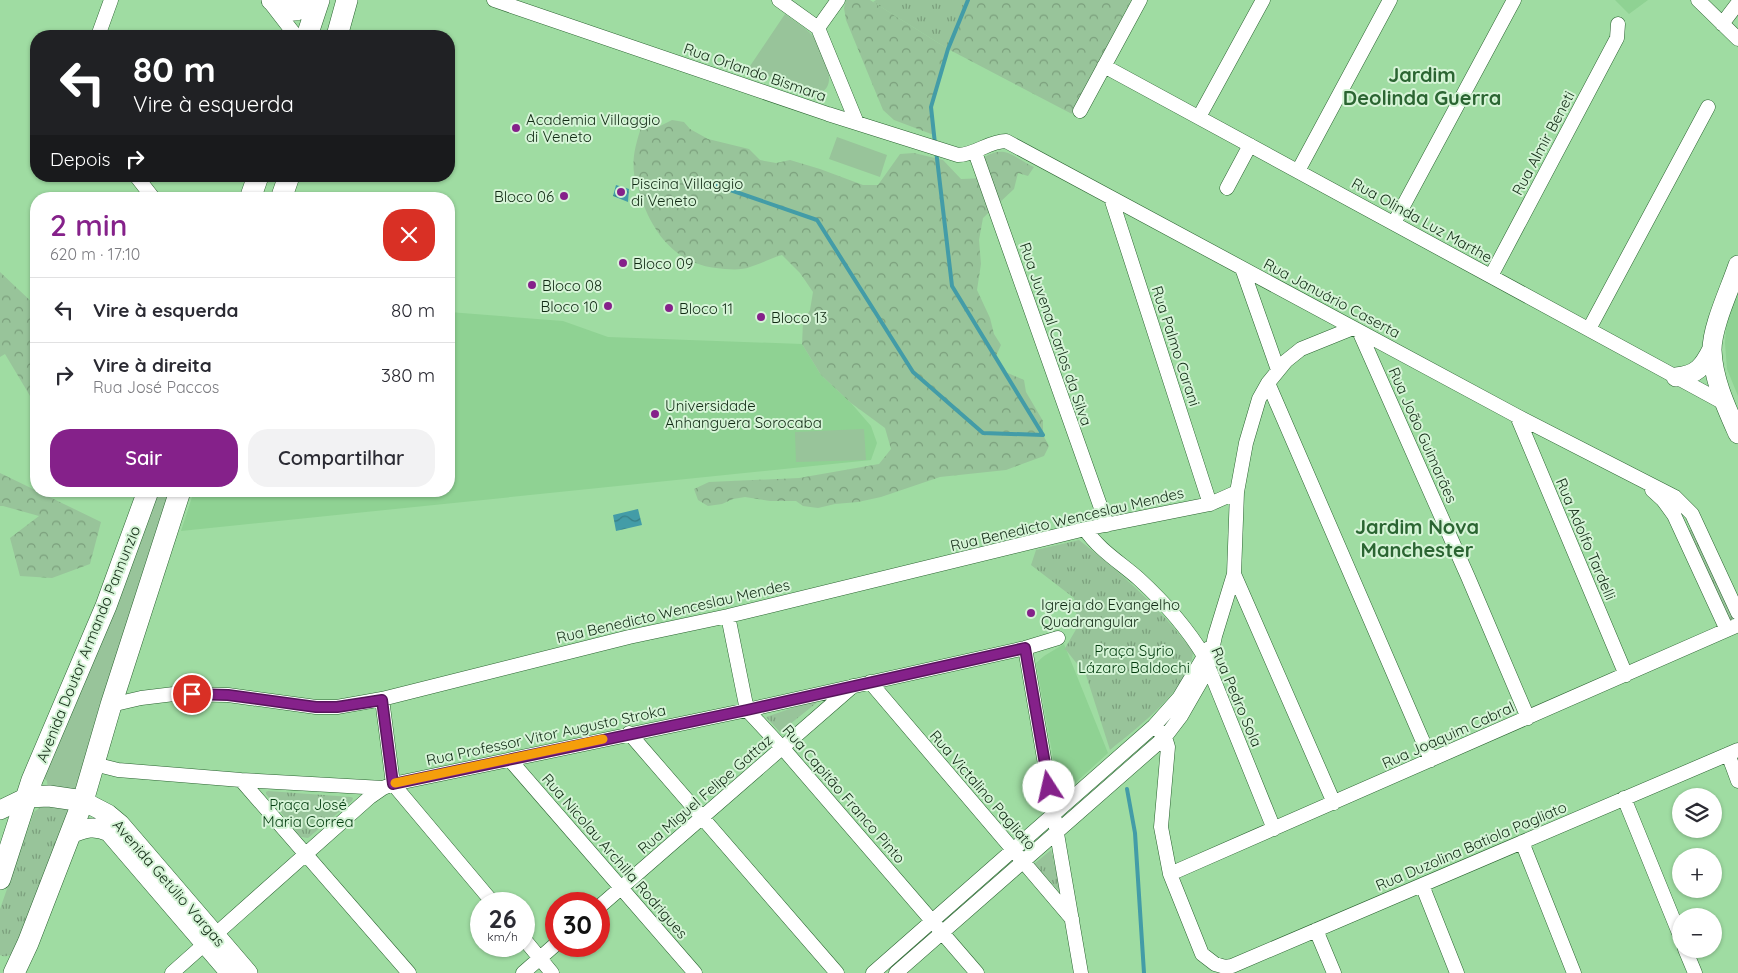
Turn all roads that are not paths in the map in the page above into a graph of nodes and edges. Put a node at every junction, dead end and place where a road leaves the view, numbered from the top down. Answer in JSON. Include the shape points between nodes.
{"nodes":[{"id":1,"x":111,"y":0,"type":"edge"},
{"id":2,"x":268,"y":0,"type":"edge"},
{"id":3,"x":272,"y":0,"type":"edge"},
{"id":4,"x":312,"y":0,"type":"edge"},
{"id":5,"x":320,"y":0,"type":"edge"},
{"id":6,"x":348,"y":0,"type":"edge"},
{"id":7,"x":494,"y":0,"type":"edge"},
{"id":8,"x":780,"y":0,"type":"edge"},
{"id":9,"x":838,"y":0,"type":"edge"},
{"id":10,"x":1140,"y":0,"type":"edge"},
{"id":11,"x":1264,"y":0,"type":"edge"},
{"id":12,"x":1390,"y":0,"type":"edge"},
{"id":13,"x":1514,"y":0,"type":"edge"},
{"id":14,"x":1698,"y":0,"type":"edge"},
{"id":15,"x":1738,"y":3,"type":"edge"},
{"id":16,"x":1618,"y":24,"type":"dead end"},
{"id":17,"x":1722,"y":24,"type":"junction"},
{"id":18,"x":818,"y":28,"type":"junction"},
{"id":19,"x":100,"y":30,"type":"edge"},
{"id":20,"x":291,"y":30,"type":"edge"},
{"id":21,"x":310,"y":30,"type":"edge"},
{"id":22,"x":339,"y":30,"type":"edge"},
{"id":23,"x":1738,"y":39,"type":"edge"},
{"id":24,"x":1104,"y":66,"type":"junction"},
{"id":25,"x":846,"y":93,"type":"junction"},
{"id":26,"x":1708,"y":107,"type":"dead end"},
{"id":27,"x":1080,"y":111,"type":"dead end"},
{"id":28,"x":828,"y":114,"type":"junction"},
{"id":29,"x":1199,"y":117,"type":"junction"},
{"id":30,"x":857,"y":123,"type":"junction"},
{"id":31,"x":1006,"y":142,"type":"joint"},
{"id":32,"x":1250,"y":145,"type":"junction"},
{"id":33,"x":975,"y":152,"type":"junction"},
{"id":34,"x":1298,"y":171,"type":"junction"},
{"id":35,"x":141,"y":182,"type":"edge"},
{"id":36,"x":1227,"y":188,"type":"dead end"},
{"id":37,"x":149,"y":192,"type":"edge"},
{"id":38,"x":1111,"y":198,"type":"junction"},
{"id":39,"x":1394,"y":223,"type":"junction"},
{"id":40,"x":1738,"y":266,"type":"edge"},
{"id":41,"x":1242,"y":268,"type":"junction"},
{"id":42,"x":1491,"y":276,"type":"junction"},
{"id":43,"x":1356,"y":330,"type":"junction"},
{"id":44,"x":1589,"y":330,"type":"junction"},
{"id":45,"x":1712,"y":349,"type":"junction"},
{"id":46,"x":1278,"y":370,"type":"junction"},
{"id":47,"x":1676,"y":377,"type":"junction"},
{"id":48,"x":1268,"y":383,"type":"junction"},
{"id":49,"x":1724,"y":403,"type":"junction"},
{"id":50,"x":1516,"y":416,"type":"junction"},
{"id":51,"x":1738,"y":434,"type":"edge"},
{"id":52,"x":1642,"y":481,"type":"junction"},
{"id":53,"x":1237,"y":492,"type":"junction"},
{"id":54,"x":146,"y":497,"type":"edge"},
{"id":55,"x":178,"y":497,"type":"edge"},
{"id":56,"x":1210,"y":504,"type":"junction"},
{"id":57,"x":1107,"y":526,"type":"junction"},
{"id":58,"x":1085,"y":529,"type":"junction"},
{"id":59,"x":1234,"y":574,"type":"junction"},
{"id":60,"x":1738,"y":613,"type":"edge"},
{"id":61,"x":728,"y":616,"type":"junction"},
{"id":62,"x":1733,"y":628,"type":"edge"},
{"id":63,"x":1058,"y":638,"type":"dead end"},
{"id":64,"x":1025,"y":648,"type":"junction"},
{"id":65,"x":1206,"y":662,"type":"junction"},
{"id":66,"x":1626,"y":674,"type":"junction"},
{"id":67,"x":870,"y":682,"type":"junction"},
{"id":68,"x":854,"y":685,"type":"junction"},
{"id":69,"x":382,"y":700,"type":"junction"},
{"id":70,"x":111,"y":705,"type":"junction"},
{"id":71,"x":747,"y":710,"type":"junction"},
{"id":72,"x":1528,"y":718,"type":"junction"},
{"id":73,"x":1154,"y":726,"type":"junction"},
{"id":74,"x":629,"y":734,"type":"junction"},
{"id":75,"x":1165,"y":737,"type":"junction"},
{"id":76,"x":783,"y":748,"type":"junction"},
{"id":77,"x":1733,"y":752,"type":"edge"},
{"id":78,"x":510,"y":760,"type":"junction"},
{"id":79,"x":1431,"y":760,"type":"junction"},
{"id":80,"x":94,"y":764,"type":"junction"},
{"id":81,"x":241,"y":780,"type":"junction"},
{"id":82,"x":1738,"y":781,"type":"edge"},
{"id":83,"x":388,"y":786,"type":"junction"},
{"id":84,"x":27,"y":796,"type":"junction"},
{"id":85,"x":1624,"y":798,"type":"junction"},
{"id":86,"x":83,"y":801,"type":"junction"},
{"id":87,"x":1334,"y":803,"type":"junction"},
{"id":88,"x":0,"y":810,"type":"edge"},
{"id":89,"x":1054,"y":814,"type":"junction"},
{"id":90,"x":702,"y":818,"type":"junction"},
{"id":91,"x":1274,"y":829,"type":"junction"},
{"id":92,"x":1058,"y":832,"type":"junction"},
{"id":93,"x":71,"y":834,"type":"junction"},
{"id":94,"x":1522,"y":842,"type":"junction"},
{"id":95,"x":1013,"y":850,"type":"junction"},
{"id":96,"x":306,"y":854,"type":"junction"},
{"id":97,"x":1023,"y":861,"type":"junction"},
{"id":98,"x":1,"y":869,"type":"edge"},
{"id":99,"x":1170,"y":874,"type":"junction"},
{"id":100,"x":1422,"y":885,"type":"junction"},
{"id":101,"x":621,"y":888,"type":"junction"},
{"id":102,"x":483,"y":892,"type":"edge"},
{"id":103,"x":610,"y":898,"type":"edge"},
{"id":104,"x":1672,"y":916,"type":"edge"},
{"id":105,"x":1072,"y":919,"type":"junction"},
{"id":106,"x":933,"y":921,"type":"junction"},
{"id":107,"x":1316,"y":930,"type":"junction"},
{"id":108,"x":943,"y":932,"type":"junction"},
{"id":109,"x":210,"y":940,"type":"junction"},
{"id":110,"x":28,"y":943,"type":"junction"},
{"id":111,"x":535,"y":952,"type":"edge"},
{"id":112,"x":545,"y":954,"type":"edge"},
{"id":113,"x":540,"y":958,"type":"junction"},
{"id":114,"x":1689,"y":958,"type":"edge"},
{"id":115,"x":0,"y":960,"type":"edge"},
{"id":116,"x":14,"y":973,"type":"edge"},
{"id":117,"x":172,"y":973,"type":"edge"},
{"id":118,"x":230,"y":973,"type":"edge"},
{"id":119,"x":248,"y":973,"type":"edge"},
{"id":120,"x":409,"y":973,"type":"edge"},
{"id":121,"x":523,"y":973,"type":"edge"},
{"id":122,"x":552,"y":973,"type":"edge"},
{"id":123,"x":695,"y":973,"type":"edge"},
{"id":124,"x":837,"y":973,"type":"edge"},
{"id":125,"x":873,"y":973,"type":"edge"},
{"id":126,"x":896,"y":973,"type":"edge"},
{"id":127,"x":977,"y":973,"type":"edge"},
{"id":128,"x":1081,"y":973,"type":"edge"},
{"id":129,"x":1334,"y":973,"type":"edge"},
{"id":130,"x":1457,"y":973,"type":"edge"},
{"id":131,"x":1574,"y":973,"type":"edge"},
{"id":132,"x":1695,"y":973,"type":"edge"}],
"edges":[{"from":1,"to":19,"type":"street"},
{"from":2,"to":20,"type":"street"},
{"from":3,"to":4,"type":"main road","via":[[283,8],[295,10]]},
{"from":5,"to":21,"type":"main road"},
{"from":6,"to":22,"type":"main road"},
{"from":7,"to":28,"type":"street","name":"Rua Orlando Bismara"},
{"from":8,"to":18,"type":"street"},
{"from":9,"to":18,"type":"street"},
{"from":10,"to":24,"type":"street"},
{"from":11,"to":29,"type":"street"},
{"from":12,"to":34,"type":"street"},
{"from":13,"to":39,"type":"street"},
{"from":14,"to":17,"type":"street"},
{"from":15,"to":17,"type":"street"},
{"from":16,"to":42,"type":"street","name":"Rua Almir Beneti","via":[[1617,38]]},
{"from":17,"to":23,"type":"street"},
{"from":18,"to":25,"type":"street"},
{"from":24,"to":27,"type":"street"},
{"from":24,"to":29,"type":"street","name":"Rua Olinda Luz Marthe"},
{"from":25,"to":28,"type":"street","via":[[845,99]]},
{"from":25,"to":30,"type":"street"},
{"from":26,"to":44,"type":"street"},
{"from":28,"to":30,"type":"street","name":"Rua Orlando Bismara"},
{"from":29,"to":32,"type":"street","name":"Rua Olinda Luz Marthe"},
{"from":30,"to":33,"type":"street","name":"Rua Orlando Bismara","via":[[948,153]]},
{"from":31,"to":33,"type":"street","name":"Rua Orlando Bismara"},
{"from":31,"to":38,"type":"street","name":"Rua Januário Caserta"},
{"from":32,"to":34,"type":"street","name":"Rua Olinda Luz Marthe"},
{"from":32,"to":36,"type":"street"},
{"from":33,"to":57,"type":"street","name":"Rua Juvenal Carlos da Silva"},
{"from":34,"to":39,"type":"street","name":"Rua Olinda Luz Marthe"},
{"from":35,"to":37,"type":"street"},
{"from":38,"to":41,"type":"street","name":"Rua Januário Caserta"},
{"from":38,"to":56,"type":"street","name":"Rua Palmo Carani"},
{"from":39,"to":42,"type":"street","name":"Rua Olinda Luz Marthe"},
{"from":40,"to":45,"type":"street","via":[[1714,331]]},
{"from":41,"to":43,"type":"street","name":"Rua Januário Caserta"},
{"from":41,"to":46,"type":"street"},
{"from":42,"to":44,"type":"street","name":"Rua Olinda Luz Marthe"},
{"from":43,"to":46,"type":"street","via":[[1301,349]]},
{"from":43,"to":50,"type":"street","name":"Rua Januário Caserta"},
{"from":43,"to":72,"type":"street","name":"Rua João Guimarães"},
{"from":44,"to":47,"type":"street","name":"Rua Olinda Luz Marthe"},
{"from":45,"to":47,"type":"street","via":[[1699,370]]},
{"from":45,"to":49,"type":"street"},
{"from":46,"to":48,"type":"street"},
{"from":47,"to":49,"type":"street","name":"Rua Olinda Luz Marthe"},
{"from":48,"to":53,"type":"street","via":[[1259,400],[1246,443]]},
{"from":48,"to":79,"type":"street"},
{"from":49,"to":51,"type":"street"},
{"from":50,"to":52,"type":"street","name":"Rua Januário Caserta"},
{"from":50,"to":66,"type":"street","name":"Rua Adolfo Tardelli"},
{"from":52,"to":60,"type":"street","via":[[1675,497],[1692,514]]},
{"from":52,"to":62,"type":"street","via":[[1674,515]]},
{"from":53,"to":56,"type":"street","name":"Rua Benedicto Wenceslau Mendes"},
{"from":53,"to":59,"type":"street"},
{"from":54,"to":84,"type":"main road","name":"Avenida Doutor Armando Pannunzio","via":[[106,606]]},
{"from":55,"to":70,"type":"main road"},
{"from":56,"to":57,"type":"street","name":"Rua Benedicto Wenceslau Mendes"},
{"from":57,"to":58,"type":"street","name":"Rua Benedicto Wenceslau Mendes"},
{"from":58,"to":61,"type":"street","name":"Rua Benedicto Wenceslau Mendes"},
{"from":58,"to":65,"type":"street","name":"Rua Pedro Sola","via":[[1169,610],[1192,636]]},
{"from":59,"to":65,"type":"street"},
{"from":59,"to":87,"type":"street"},
{"from":61,"to":69,"type":"street","name":"Rua Benedicto Wenceslau Mendes","via":[[629,637]]},
{"from":61,"to":71,"type":"street"},
{"from":62,"to":66,"type":"street","name":"Rua Joaquim Cabral"},
{"from":63,"to":64,"type":"street","name":"Rua Professor Vitor Augusto Stroka"},
{"from":64,"to":67,"type":"street","name":"Rua Professor Vitor Augusto Stroka"},
{"from":64,"to":89,"type":"street"},
{"from":65,"to":73,"type":"street"},
{"from":65,"to":75,"type":"street","via":[[1181,716]]},
{"from":65,"to":91,"type":"street","name":"Rua Pedro Sola"},
{"from":66,"to":72,"type":"street","name":"Rua Joaquim Cabral"},
{"from":67,"to":68,"type":"street","name":"Rua Professor Vitor Augusto Stroka"},
{"from":67,"to":95,"type":"street","name":"Rua Victalino Pagliato"},
{"from":68,"to":71,"type":"street","name":"Rua Professor Vitor Augusto Stroka"},
{"from":68,"to":76,"type":"street","name":"Rua Miguel Felipe Gattaz"},
{"from":69,"to":70,"type":"street","name":"Rua Benedicto Wenceslau Mendes","via":[[316,707],[228,695],[174,694]]},
{"from":69,"to":83,"type":"street"},
{"from":70,"to":80,"type":"main road"},
{"from":71,"to":74,"type":"street","name":"Rua Professor Vitor Augusto Stroka"},
{"from":71,"to":76,"type":"street","name":"Rua Capitão Franco Pinto"},
{"from":72,"to":79,"type":"street","name":"Rua Joaquim Cabral"},
{"from":73,"to":75,"type":"street"},
{"from":73,"to":89,"type":"street"},
{"from":74,"to":78,"type":"street","name":"Rua Professor Vitor Augusto Stroka"},
{"from":74,"to":90,"type":"street"},
{"from":75,"to":92,"type":"street"},
{"from":75,"to":99,"type":"street","via":[[1168,746],[1161,827]]},
{"from":76,"to":90,"type":"street","name":"Rua Miguel Felipe Gattaz"},
{"from":76,"to":106,"type":"street","name":"Rua Capitão Franco Pinto"},
{"from":77,"to":82,"type":"street"},
{"from":77,"to":85,"type":"street","name":"Rua Duzolina Batiola Pagliato"},
{"from":78,"to":83,"type":"street","name":"Rua Professor Vitor Augusto Stroka"},
{"from":78,"to":101,"type":"street","name":"Rua Nicolau Archilla Rodrigues"},
{"from":79,"to":87,"type":"street","name":"Rua Joaquim Cabral"},
{"from":80,"to":81,"type":"street","name":"Rua Professor Vitor Augusto Stroka","via":[[118,770]]},
{"from":80,"to":86,"type":"main road"},
{"from":81,"to":83,"type":"street","name":"Rua Professor Vitor Augusto Stroka"},
{"from":81,"to":96,"type":"street"},
{"from":83,"to":96,"type":"street","via":[[370,797]]},
{"from":83,"to":102,"type":"street"},
{"from":84,"to":86,"type":"main road"},
{"from":84,"to":88,"type":"street"},
{"from":84,"to":98,"type":"main road","name":"Avenida Doutor Armando Pannunzio"},
{"from":85,"to":94,"type":"street","name":"Rua Duzolina Batiola Pagliato"},
{"from":85,"to":104,"type":"street"},
{"from":86,"to":93,"type":"main road"},
{"from":86,"to":109,"type":"street","name":"Avenida Getúlio Vargas","via":[[120,824]]},
{"from":87,"to":91,"type":"street","name":"Rua Joaquim Cabral"},
{"from":89,"to":92,"type":"street"},
{"from":89,"to":95,"type":"street"},
{"from":90,"to":101,"type":"street","name":"Rua Miguel Felipe Gattaz"},
{"from":90,"to":124,"type":"street"},
{"from":91,"to":99,"type":"street","name":"Rua Joaquim Cabral"},
{"from":92,"to":97,"type":"street"},
{"from":92,"to":105,"type":"street"},
{"from":93,"to":109,"type":"street","name":"Avenida Getúlio Vargas","via":[[94,827],[108,832]]},
{"from":93,"to":110,"type":"main road"},
{"from":94,"to":100,"type":"street","name":"Rua Duzolina Batiola Pagliato"},
{"from":94,"to":131,"type":"street"},
{"from":95,"to":97,"type":"street","name":"Rua Victalino Pagliato"},
{"from":95,"to":106,"type":"street"},
{"from":96,"to":109,"type":"street"},
{"from":96,"to":120,"type":"street"},
{"from":97,"to":105,"type":"street","name":"Rua Victalino Pagliato"},
{"from":97,"to":108,"type":"street"},
{"from":99,"to":107,"type":"street","name":"Rua Duzolina Batiola Pagliato","via":[[1202,954],[1215,964],[1232,966]]},
{"from":100,"to":107,"type":"street","name":"Rua Duzolina Batiola Pagliato"},
{"from":100,"to":130,"type":"street"},
{"from":101,"to":103,"type":"street","name":"Rua Miguel Felipe Gattaz"},
{"from":101,"to":123,"type":"street","name":"Rua Nicolau Archilla Rodrigues"},
{"from":105,"to":128,"type":"street"},
{"from":106,"to":108,"type":"street","name":"Rua Capitão Franco Pinto"},
{"from":106,"to":125,"type":"street"},
{"from":107,"to":129,"type":"street"},
{"from":108,"to":126,"type":"street"},
{"from":108,"to":127,"type":"street","name":"Rua Capitão Franco Pinto"},
{"from":109,"to":117,"type":"street"},
{"from":109,"to":118,"type":"street","name":"Avenida Getúlio Vargas"},
{"from":109,"to":119,"type":"street","name":"Avenida Getúlio Vargas"},
{"from":110,"to":115,"type":"main road","via":[[15,957],[6,962]]},
{"from":110,"to":116,"type":"main road"},
{"from":111,"to":113,"type":"street"},
{"from":112,"to":113,"type":"street"},
{"from":113,"to":121,"type":"street"},
{"from":113,"to":122,"type":"street"},
{"from":114,"to":132,"type":"street"}]}
